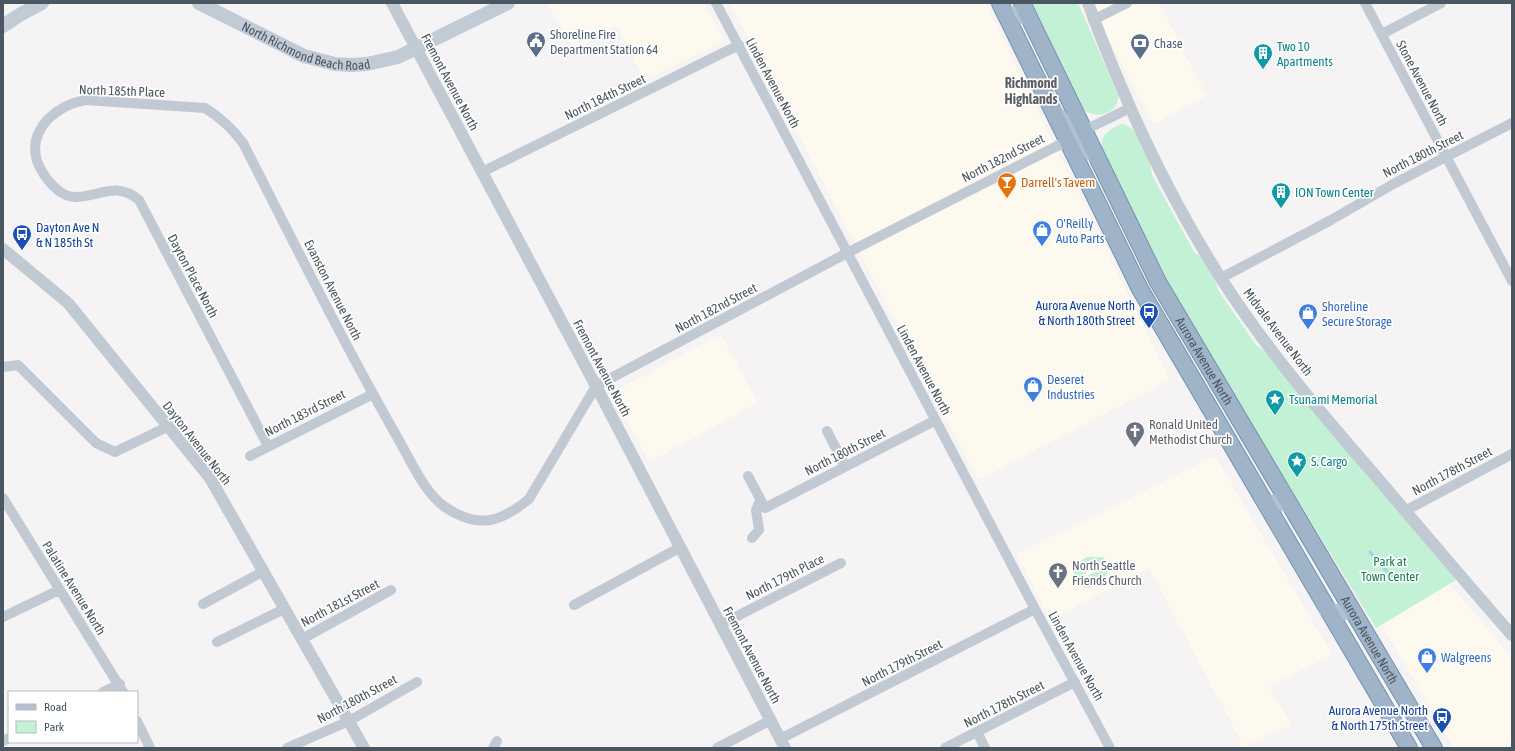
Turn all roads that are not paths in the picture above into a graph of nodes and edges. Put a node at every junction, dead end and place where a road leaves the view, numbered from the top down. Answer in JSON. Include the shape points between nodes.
{"nodes":[{"id":1,"x":42,"y":3,"type":"edge"},
{"id":2,"x":199,"y":3,"type":"edge"},
{"id":3,"x":392,"y":3,"type":"edge"},
{"id":4,"x":508,"y":3,"type":"edge"},
{"id":5,"x":716,"y":3,"type":"edge"},
{"id":6,"x":1022,"y":3,"type":"edge"},
{"id":7,"x":1088,"y":3,"type":"edge"},
{"id":8,"x":1127,"y":3,"type":"edge"},
{"id":9,"x":1365,"y":3,"type":"edge"},
{"id":10,"x":1441,"y":3,"type":"edge"},
{"id":11,"x":1003,"y":9,"type":"edge"},
{"id":12,"x":1030,"y":20,"type":"junction"},
{"id":13,"x":1093,"y":20,"type":"junction"},
{"id":14,"x":3,"y":26,"type":"edge"},
{"id":15,"x":1382,"y":34,"type":"junction"},
{"id":16,"x":738,"y":45,"type":"junction"},
{"id":17,"x":415,"y":49,"type":"junction"},
{"id":18,"x":204,"y":108,"type":"joint"},
{"id":19,"x":1051,"y":108,"type":"junction"},
{"id":20,"x":1130,"y":108,"type":"junction"},
{"id":21,"x":1512,"y":123,"type":"edge"},
{"id":22,"x":1083,"y":131,"type":"junction"},
{"id":23,"x":1067,"y":141,"type":"junction"},
{"id":24,"x":1096,"y":156,"type":"junction"},
{"id":25,"x":1447,"y":156,"type":"junction"},
{"id":26,"x":482,"y":172,"type":"junction"},
{"id":27,"x":52,"y":186,"type":"joint"},
{"id":28,"x":847,"y":253,"type":"junction"},
{"id":29,"x":5,"y":254,"type":"edge"},
{"id":30,"x":1221,"y":278,"type":"junction"},
{"id":31,"x":1512,"y":281,"type":"edge"},
{"id":32,"x":1146,"y":300,"type":"junction"},
{"id":33,"x":1174,"y":309,"type":"junction"},
{"id":34,"x":5,"y":366,"type":"edge"},
{"id":35,"x":596,"y":386,"type":"junction"},
{"id":36,"x":373,"y":394,"type":"junction"},
{"id":37,"x":936,"y":420,"type":"junction"},
{"id":38,"x":167,"y":427,"type":"junction"},
{"id":39,"x":827,"y":431,"type":"dead end"},
{"id":40,"x":268,"y":446,"type":"junction"},
{"id":41,"x":1512,"y":454,"type":"edge"},
{"id":42,"x":250,"y":456,"type":"dead end"},
{"id":43,"x":845,"y":466,"type":"junction"},
{"id":44,"x":748,"y":476,"type":"dead end"},
{"id":45,"x":3,"y":498,"type":"edge"},
{"id":46,"x":1265,"y":503,"type":"junction"},
{"id":47,"x":762,"y":504,"type":"junction"},
{"id":48,"x":1291,"y":506,"type":"junction"},
{"id":49,"x":1405,"y":512,"type":"junction"},
{"id":50,"x":752,"y":538,"type":"dead end"},
{"id":51,"x":679,"y":548,"type":"junction"},
{"id":52,"x":841,"y":563,"type":"dead end"},
{"id":53,"x":264,"y":571,"type":"junction"},
{"id":54,"x":59,"y":590,"type":"junction"},
{"id":55,"x":391,"y":590,"type":"dead end"},
{"id":56,"x":203,"y":604,"type":"dead end"},
{"id":57,"x":574,"y":606,"type":"dead end"},
{"id":58,"x":1326,"y":608,"type":"junction"},
{"id":59,"x":284,"y":609,"type":"junction"},
{"id":60,"x":1035,"y":609,"type":"junction"},
{"id":61,"x":1352,"y":610,"type":"junction"},
{"id":62,"x":3,"y":617,"type":"edge"},
{"id":63,"x":720,"y":624,"type":"junction"},
{"id":64,"x":1512,"y":635,"type":"edge"},
{"id":65,"x":302,"y":638,"type":"junction"},
{"id":66,"x":217,"y":642,"type":"dead end"},
{"id":67,"x":417,"y":682,"type":"dead end"},
{"id":68,"x":1075,"y":682,"type":"junction"},
{"id":69,"x":122,"y":688,"type":"edge"},
{"id":70,"x":108,"y":691,"type":"edge"},
{"id":71,"x":771,"y":720,"type":"junction"},
{"id":72,"x":349,"y":721,"type":"junction"},
{"id":73,"x":138,"y":723,"type":"edge"},
{"id":74,"x":977,"y":732,"type":"junction"},
{"id":75,"x":783,"y":744,"type":"edge"},
{"id":76,"x":150,"y":748,"type":"edge"},
{"id":77,"x":287,"y":748,"type":"edge"},
{"id":78,"x":364,"y":748,"type":"edge"},
{"id":79,"x":717,"y":748,"type":"edge"},
{"id":80,"x":945,"y":748,"type":"edge"},
{"id":81,"x":985,"y":748,"type":"edge"},
{"id":82,"x":1110,"y":748,"type":"edge"},
{"id":83,"x":1409,"y":748,"type":"edge"},
{"id":84,"x":1434,"y":748,"type":"edge"}],
"edges":[{"from":1,"to":14,"type":"main road"},
{"from":2,"to":17,"type":"main road","name":"North Richmond Beach Road","via":[[304,56],[320,61],[335,64],[367,64],[398,57]]},
{"from":3,"to":17,"type":"street","name":"Fremont Avenue North"},
{"from":4,"to":17,"type":"main road","name":"North Richmond Beach Road"},
{"from":5,"to":16,"type":"street","name":"Linden Avenue North"},
{"from":6,"to":12,"type":"highway","name":"Aurora Avenue North"},
{"from":7,"to":13,"type":"street","name":"Midvale Avenue North"},
{"from":8,"to":13,"type":"street"},
{"from":9,"to":15,"type":"street","name":"Stone Avenue North"},
{"from":10,"to":15,"type":"street"},
{"from":11,"to":12,"type":"main road"},
{"from":11,"to":19,"type":"highway","name":"Aurora Avenue North"},
{"from":12,"to":22,"type":"highway","name":"Aurora Avenue North"},
{"from":13,"to":20,"type":"street","name":"Midvale Avenue North"},
{"from":15,"to":25,"type":"street","name":"Stone Avenue North"},
{"from":16,"to":26,"type":"street","name":"North 184th Street"},
{"from":16,"to":28,"type":"street","name":"Linden Avenue North"},
{"from":17,"to":26,"type":"street","name":"Fremont Avenue North"},
{"from":18,"to":27,"type":"street","name":"North 185th Place","via":[[85,100],[71,102],[56,111],[42,126],[36,140],[35,153]]},
{"from":18,"to":36,"type":"street","name":"Evanston Avenue North","via":[[229,125],[243,143]]},
{"from":19,"to":22,"type":"main road","via":[[1069,126]]},
{"from":19,"to":23,"type":"highway","name":"Aurora Avenue North"},
{"from":20,"to":22,"type":"street"},
{"from":20,"to":30,"type":"street","name":"Midvale Avenue North","via":[[1178,206]]},
{"from":21,"to":25,"type":"street","name":"North 180th Street"},
{"from":22,"to":24,"type":"highway","name":"Aurora Avenue North"},
{"from":23,"to":24,"type":"main road"},
{"from":23,"to":28,"type":"street","name":"North 182nd Street"},
{"from":23,"to":32,"type":"highway","name":"Aurora Avenue North"},
{"from":24,"to":33,"type":"highway","name":"Aurora Avenue North"},
{"from":25,"to":30,"type":"street","name":"North 180th Street"},
{"from":25,"to":31,"type":"street","name":"Stone Avenue North"},
{"from":26,"to":35,"type":"street","name":"Fremont Avenue North"},
{"from":27,"to":40,"type":"street","name":"Dayton Place North","via":[[62,193],[77,197],[121,190],[139,200]]},
{"from":28,"to":35,"type":"street","name":"North 182nd Street"},
{"from":28,"to":37,"type":"street","name":"Linden Avenue North"},
{"from":29,"to":38,"type":"street","name":"Dayton Avenue North","via":[[68,303]]},
{"from":30,"to":49,"type":"street","name":"Midvale Avenue North","via":[[1280,361]]},
{"from":32,"to":33,"type":"main road","via":[[1159,302]]},
{"from":32,"to":46,"type":"highway","name":"Aurora Avenue North"},
{"from":33,"to":48,"type":"highway","name":"Aurora Avenue North"},
{"from":34,"to":38,"type":"street","via":[[18,365],[22,368],[96,443],[115,452]]},
{"from":35,"to":36,"type":"street","name":"Evanston Avenue North","via":[[529,499],[501,518],[483,521],[466,519],[444,507],[430,493]]},
{"from":35,"to":51,"type":"street","name":"Fremont Avenue North"},
{"from":36,"to":40,"type":"street","name":"North 183rd Street"},
{"from":37,"to":43,"type":"street","name":"North 180th Street"},
{"from":37,"to":60,"type":"street","name":"Linden Avenue North"},
{"from":38,"to":53,"type":"street","name":"Dayton Avenue North","via":[[210,478]]},
{"from":39,"to":43,"type":"street"},
{"from":40,"to":42,"type":"street","name":"North 183rd Street"},
{"from":41,"to":49,"type":"street","name":"North 178th Street"},
{"from":43,"to":47,"type":"street","name":"North 180th Street"},
{"from":44,"to":47,"type":"street"},
{"from":45,"to":54,"type":"street","name":"Palatine Avenue North"},
{"from":46,"to":48,"type":"main road","via":[[1277,502]]},
{"from":46,"to":58,"type":"highway","name":"Aurora Avenue North"},
{"from":47,"to":50,"type":"street","via":[[756,510],[759,530]]},
{"from":48,"to":61,"type":"highway","name":"Aurora Avenue North"},
{"from":49,"to":64,"type":"street","name":"Midvale Avenue North"},
{"from":51,"to":57,"type":"street"},
{"from":51,"to":63,"type":"street","name":"Fremont Avenue North"},
{"from":52,"to":63,"type":"street","name":"North 179th Place"},
{"from":53,"to":56,"type":"street"},
{"from":53,"to":59,"type":"street","name":"Dayton Avenue North"},
{"from":54,"to":62,"type":"street"},
{"from":54,"to":69,"type":"street","name":"Palatine Avenue North"},
{"from":55,"to":65,"type":"street","name":"North 181st Street"},
{"from":58,"to":61,"type":"main road","via":[[1343,614]]},
{"from":58,"to":83,"type":"highway","name":"Aurora Avenue North"},
{"from":59,"to":65,"type":"street","name":"Dayton Avenue North"},
{"from":59,"to":66,"type":"street"},
{"from":60,"to":68,"type":"street","name":"Linden Avenue North"},
{"from":60,"to":75,"type":"street","name":"North 179th Street"},
{"from":61,"to":84,"type":"highway","name":"Aurora Avenue North"},
{"from":63,"to":71,"type":"street","name":"Fremont Avenue North"},
{"from":65,"to":72,"type":"street","name":"Dayton Avenue North"},
{"from":67,"to":72,"type":"street","name":"North 180th Street"},
{"from":68,"to":74,"type":"street","name":"North 178th Street"},
{"from":68,"to":82,"type":"street","name":"Linden Avenue North"},
{"from":69,"to":70,"type":"street"},
{"from":71,"to":75,"type":"street","name":"Fremont Avenue North"},
{"from":71,"to":79,"type":"street"},
{"from":72,"to":77,"type":"street","name":"North 180th Street"},
{"from":72,"to":78,"type":"street","name":"Dayton Avenue North"},
{"from":73,"to":76,"type":"street"},
{"from":74,"to":80,"type":"street","name":"North 178th Street"},
{"from":74,"to":81,"type":"street"}]}
